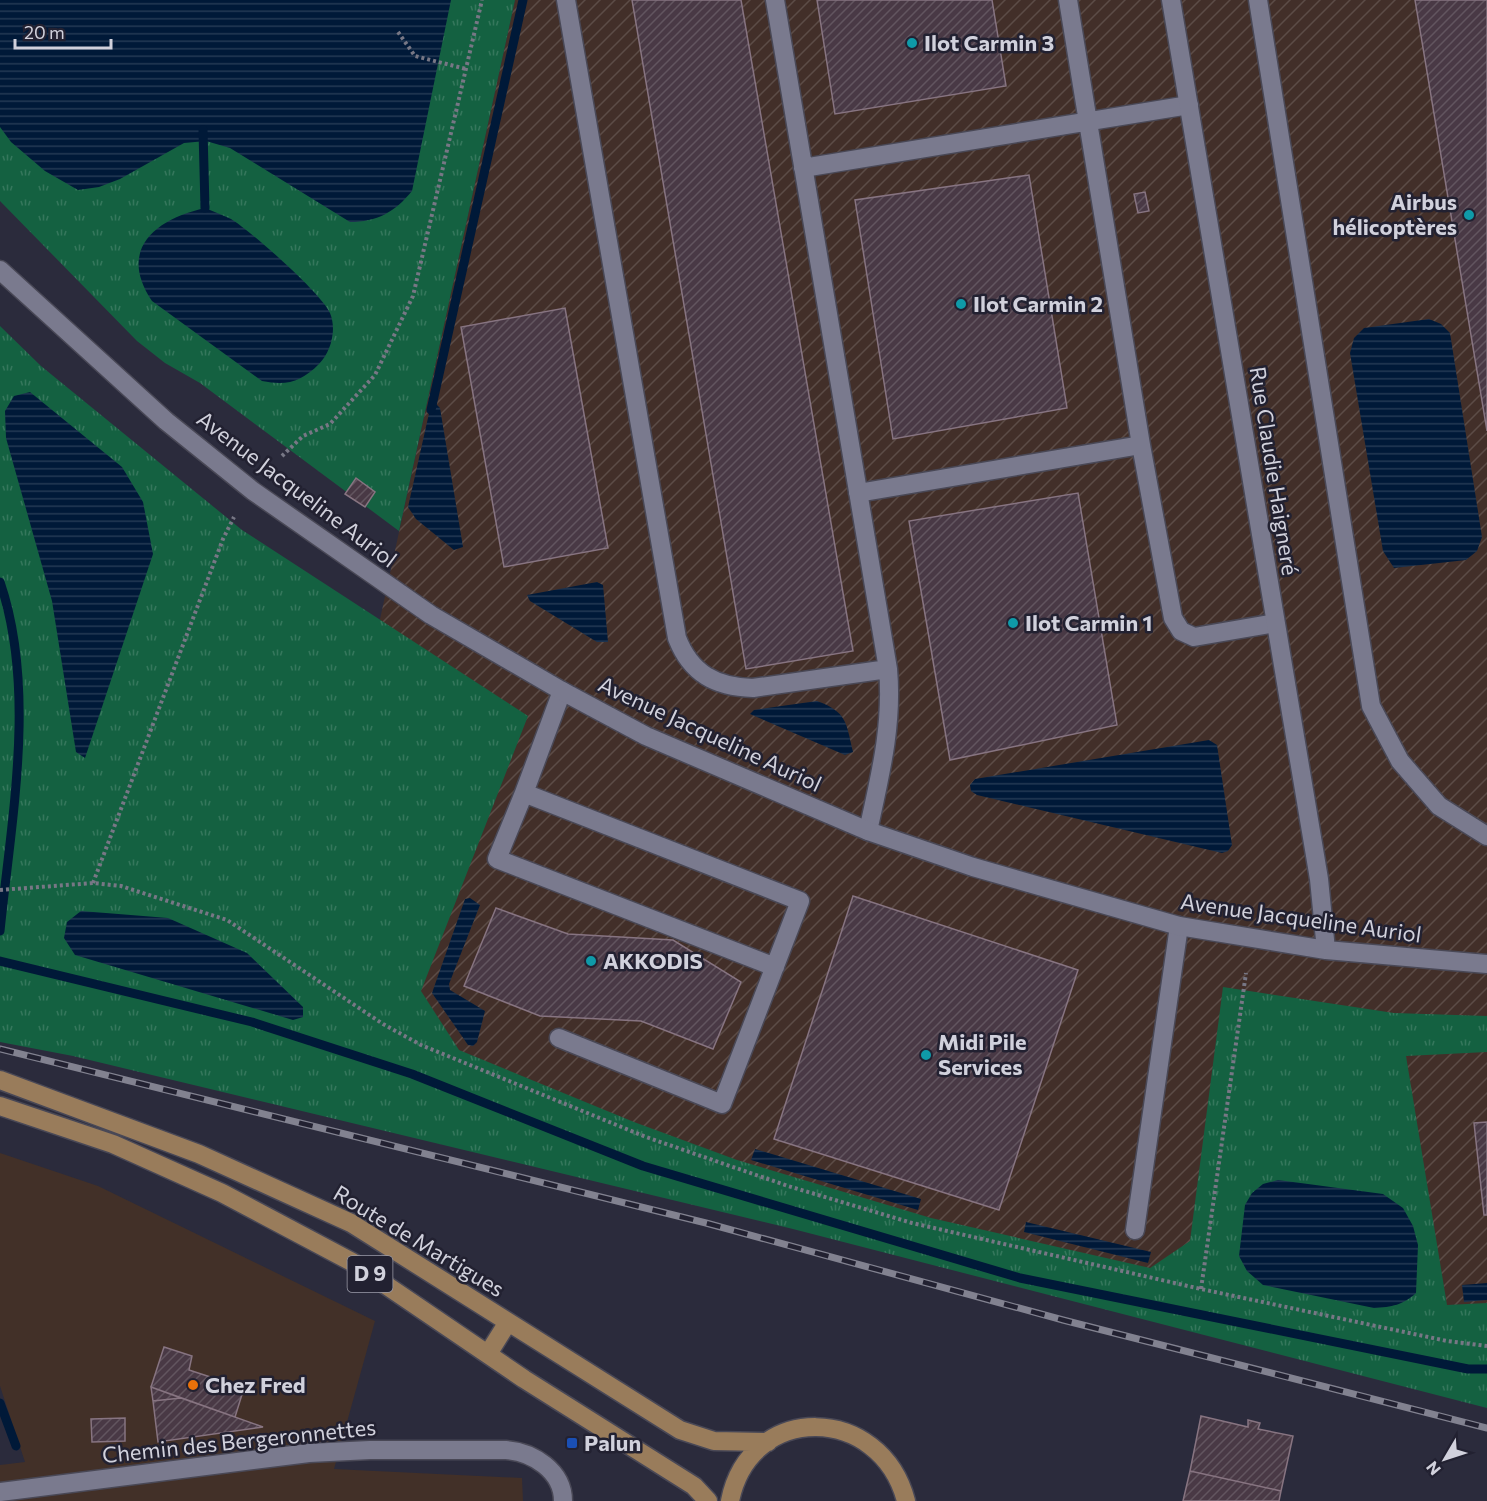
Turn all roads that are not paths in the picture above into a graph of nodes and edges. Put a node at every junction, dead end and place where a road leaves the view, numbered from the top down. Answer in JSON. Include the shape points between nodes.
{"nodes":[{"id":1,"x":566,"y":0,"type":"edge"},
{"id":2,"x":775,"y":0,"type":"edge"},
{"id":3,"x":1068,"y":0,"type":"edge"},
{"id":4,"x":1172,"y":0,"type":"edge"},
{"id":5,"x":1258,"y":0,"type":"edge"},
{"id":6,"x":1189,"y":105,"type":"junction"},
{"id":7,"x":1090,"y":121,"type":"junction"},
{"id":8,"x":803,"y":168,"type":"junction"},
{"id":9,"x":0,"y":270,"type":"edge"},
{"id":10,"x":1141,"y":444,"type":"junction"},
{"id":11,"x":858,"y":493,"type":"junction"},
{"id":12,"x":1275,"y":623,"type":"junction"},
{"id":13,"x":888,"y":669,"type":"junction"},
{"id":14,"x":562,"y":692,"type":"junction"},
{"id":15,"x":524,"y":793,"type":"junction"},
{"id":16,"x":868,"y":831,"type":"junction"},
{"id":17,"x":1487,"y":836,"type":"edge"},
{"id":18,"x":1179,"y":926,"type":"junction"},
{"id":19,"x":1326,"y":950,"type":"junction"},
{"id":20,"x":1487,"y":964,"type":"edge"},
{"id":21,"x":775,"y":967,"type":"junction"},
{"id":22,"x":559,"y":1038,"type":"dead end"},
{"id":23,"x":0,"y":1080,"type":"edge"},
{"id":24,"x":0,"y":1106,"type":"edge"},
{"id":25,"x":1135,"y":1230,"type":"dead end"},
{"id":26,"x":508,"y":1322,"type":"junction"},
{"id":27,"x":488,"y":1354,"type":"junction"},
{"id":28,"x":768,"y":1442,"type":"junction"},
{"id":29,"x":0,"y":1492,"type":"edge"},
{"id":30,"x":907,"y":1500,"type":"edge"},
{"id":31,"x":563,"y":1501,"type":"edge"},
{"id":32,"x":708,"y":1501,"type":"edge"},
{"id":33,"x":730,"y":1501,"type":"edge"}],
"edges":[{"from":1,"to":13,"type":"street","via":[[677,638],[683,654],[705,677],[733,687],[753,688]]},
{"from":2,"to":8,"type":"street"},
{"from":3,"to":7,"type":"street"},
{"from":4,"to":6,"type":"street","name":"Rue Claudie Haigneré"},
{"from":5,"to":17,"type":"street","via":[[1371,706],[1400,761],[1439,806]]},
{"from":6,"to":7,"type":"street"},
{"from":6,"to":12,"type":"street","name":"Rue Claudie Haigneré"},
{"from":7,"to":8,"type":"street"},
{"from":7,"to":10,"type":"street"},
{"from":8,"to":11,"type":"street"},
{"from":9,"to":14,"type":"street","name":"Avenue Jacqueline Auriol","via":[[148,405],[253,491],[431,615]]},
{"from":10,"to":11,"type":"street"},
{"from":10,"to":12,"type":"street","via":[[1173,618],[1181,631],[1194,637]]},
{"from":11,"to":13,"type":"street"},
{"from":12,"to":19,"type":"street","name":"Rue Claudie Haigneré","via":[[1319,879]]},
{"from":13,"to":16,"type":"street","via":[[888,736]]},
{"from":14,"to":15,"type":"street"},
{"from":14,"to":16,"type":"street","name":"Avenue Jacqueline Auriol","via":[[646,736]]},
{"from":15,"to":21,"type":"street","via":[[800,900]]},
{"from":15,"to":21,"type":"street","via":[[497,859]]},
{"from":16,"to":18,"type":"street","name":"Avenue Jacqueline Auriol","via":[[973,867]]},
{"from":18,"to":19,"type":"street","name":"Avenue Jacqueline Auriol"},
{"from":18,"to":25,"type":"street"},
{"from":19,"to":20,"type":"street","name":"Avenue Jacqueline Auriol"},
{"from":21,"to":22,"type":"street","via":[[722,1104]]},
{"from":23,"to":26,"type":"main road","name":"Route de Martigues","number":"D 9","via":[[199,1154],[351,1223]]},
{"from":24,"to":27,"type":"main road","number":"D 9","via":[[113,1144],[222,1193],[352,1262]]},
{"from":26,"to":27,"type":"main road"},
{"from":26,"to":28,"type":"main road","name":"Route de Martigues","number":"D 9","via":[[680,1430],[714,1441]]},
{"from":27,"to":32,"type":"main road","number":"D 9","via":[[694,1486]]},
{"from":28,"to":30,"type":"main road","via":[[801,1428],[835,1428],[863,1438],[885,1456]]},
{"from":28,"to":33,"type":"main road","via":[[742,1467]]},
{"from":29,"to":31,"type":"street","name":"Chemin des Bergeronnettes","via":[[309,1454],[506,1450],[524,1451],[543,1463],[558,1479]]}]}
